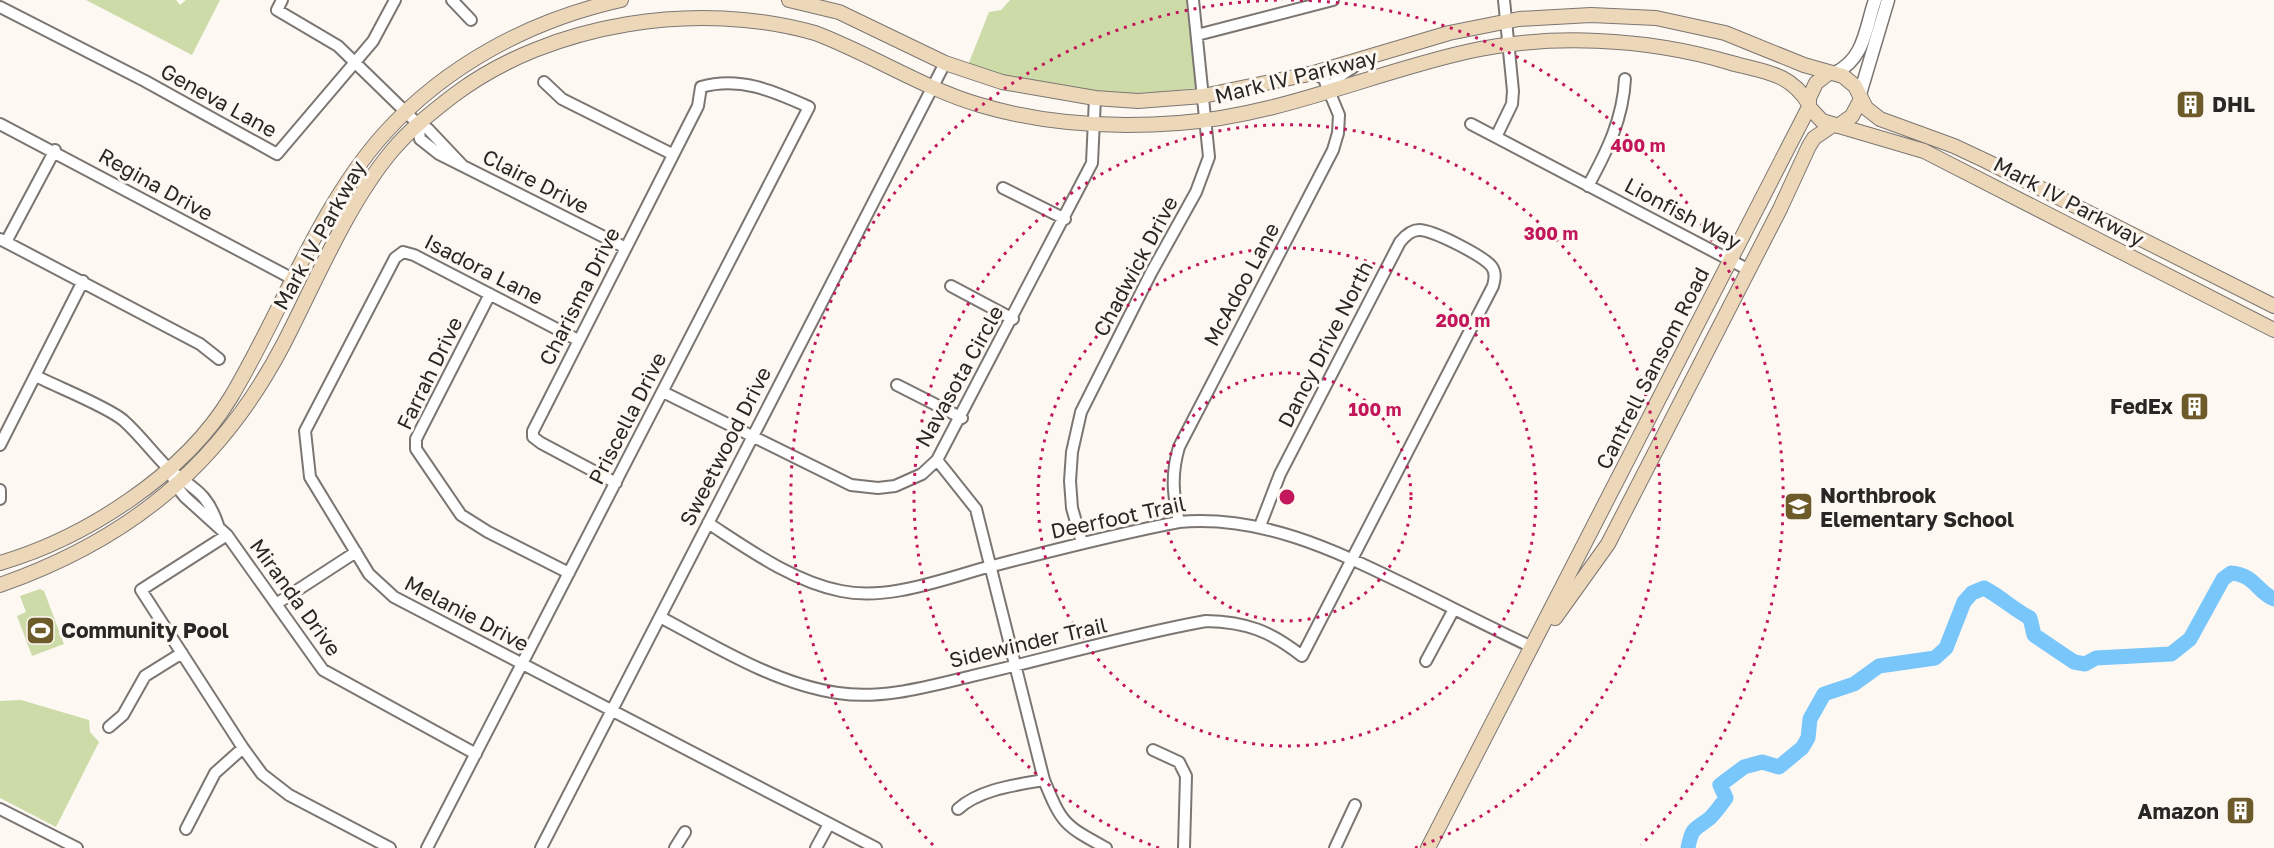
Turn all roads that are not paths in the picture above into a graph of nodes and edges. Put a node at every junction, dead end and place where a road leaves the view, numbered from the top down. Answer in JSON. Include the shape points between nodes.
{"nodes":[{"id":1,"x":282,"y":0,"type":"edge"},
{"id":2,"x":395,"y":0,"type":"edge"},
{"id":3,"x":452,"y":0,"type":"edge"},
{"id":4,"x":621,"y":0,"type":"edge"},
{"id":5,"x":789,"y":0,"type":"edge"},
{"id":6,"x":1193,"y":0,"type":"edge"},
{"id":7,"x":1333,"y":0,"type":"edge"},
{"id":8,"x":1504,"y":0,"type":"edge"},
{"id":9,"x":1875,"y":0,"type":"edge"},
{"id":10,"x":1888,"y":0,"type":"edge"},
{"id":11,"x":605,"y":2,"type":"edge"},
{"id":12,"x":1310,"y":3,"type":"edge"},
{"id":13,"x":0,"y":7,"type":"edge"},
{"id":14,"x":471,"y":20,"type":"dead end"},
{"id":15,"x":1507,"y":21,"type":"junction"},
{"id":16,"x":1197,"y":35,"type":"junction"},
{"id":17,"x":1508,"y":45,"type":"junction"},
{"id":18,"x":1370,"y":56,"type":"junction"},
{"id":19,"x":356,"y":61,"type":"junction"},
{"id":20,"x":945,"y":63,"type":"junction"},
{"id":21,"x":1314,"y":73,"type":"junction"},
{"id":22,"x":1832,"y":73,"type":"junction"},
{"id":23,"x":1625,"y":79,"type":"dead end"},
{"id":24,"x":544,"y":82,"type":"dead end"},
{"id":25,"x":701,"y":87,"type":"joint"},
{"id":26,"x":932,"y":87,"type":"junction"},
{"id":27,"x":1327,"y":91,"type":"junction"},
{"id":28,"x":1203,"y":96,"type":"junction"},
{"id":29,"x":1860,"y":96,"type":"junction"},
{"id":30,"x":1095,"y":98,"type":"junction"},
{"id":31,"x":1809,"y":105,"type":"junction"},
{"id":32,"x":406,"y":111,"type":"junction"},
{"id":33,"x":1206,"y":120,"type":"junction"},
{"id":34,"x":0,"y":124,"type":"edge"},
{"id":35,"x":418,"y":124,"type":"junction"},
{"id":36,"x":1094,"y":124,"type":"junction"},
{"id":37,"x":1471,"y":124,"type":"dead end"},
{"id":38,"x":1835,"y":125,"type":"junction"},
{"id":39,"x":1497,"y":137,"type":"junction"},
{"id":40,"x":55,"y":150,"type":"junction"},
{"id":41,"x":672,"y":154,"type":"junction"},
{"id":42,"x":1588,"y":186,"type":"junction"},
{"id":43,"x":1003,"y":188,"type":"dead end"},
{"id":44,"x":1065,"y":219,"type":"junction"},
{"id":45,"x":3,"y":241,"type":"edge"},
{"id":46,"x":2148,"y":241,"type":"junction"},
{"id":47,"x":624,"y":247,"type":"junction"},
{"id":48,"x":403,"y":252,"type":"joint"},
{"id":49,"x":1731,"y":261,"type":"junction"},
{"id":50,"x":2136,"y":261,"type":"junction"},
{"id":51,"x":1749,"y":270,"type":"junction"},
{"id":52,"x":293,"y":279,"type":"junction"},
{"id":53,"x":83,"y":281,"type":"junction"},
{"id":54,"x":951,"y":286,"type":"dead end"},
{"id":55,"x":490,"y":294,"type":"junction"},
{"id":56,"x":2274,"y":306,"type":"edge"},
{"id":57,"x":1013,"y":319,"type":"junction"},
{"id":58,"x":2274,"y":330,"type":"edge"},
{"id":59,"x":578,"y":340,"type":"junction"},
{"id":60,"x":219,"y":359,"type":"dead end"},
{"id":61,"x":1680,"y":360,"type":"junction"},
{"id":62,"x":1698,"y":369,"type":"junction"},
{"id":63,"x":36,"y":376,"type":"junction"},
{"id":64,"x":897,"y":385,"type":"dead end"},
{"id":65,"x":663,"y":392,"type":"junction"},
{"id":66,"x":962,"y":418,"type":"junction"},
{"id":67,"x":753,"y":436,"type":"junction"},
{"id":68,"x":0,"y":446,"type":"edge"},
{"id":69,"x":937,"y":460,"type":"junction"},
{"id":70,"x":169,"y":468,"type":"junction"},
{"id":71,"x":180,"y":482,"type":"junction"},
{"id":72,"x":616,"y":483,"type":"junction"},
{"id":73,"x":0,"y":490,"type":"edge"},
{"id":74,"x":0,"y":499,"type":"edge"},
{"id":75,"x":1179,"y":522,"type":"junction"},
{"id":76,"x":708,"y":523,"type":"junction"},
{"id":77,"x":1260,"y":526,"type":"junction"},
{"id":78,"x":1593,"y":529,"type":"junction"},
{"id":79,"x":227,"y":535,"type":"junction"},
{"id":80,"x":1611,"y":538,"type":"junction"},
{"id":81,"x":1082,"y":543,"type":"junction"},
{"id":82,"x":356,"y":552,"type":"junction"},
{"id":83,"x":1351,"y":558,"type":"junction"},
{"id":84,"x":0,"y":563,"type":"edge"},
{"id":85,"x":991,"y":567,"type":"junction"},
{"id":86,"x":569,"y":573,"type":"junction"},
{"id":87,"x":0,"y":585,"type":"edge"},
{"id":88,"x":276,"y":604,"type":"junction"},
{"id":89,"x":1454,"y":609,"type":"junction"},
{"id":90,"x":660,"y":617,"type":"junction"},
{"id":91,"x":1532,"y":648,"type":"junction"},
{"id":92,"x":182,"y":653,"type":"junction"},
{"id":93,"x":1426,"y":661,"type":"dead end"},
{"id":94,"x":522,"y":664,"type":"junction"},
{"id":95,"x":1016,"y":666,"type":"junction"},
{"id":96,"x":611,"y":710,"type":"junction"},
{"id":97,"x":108,"y":726,"type":"dead end"},
{"id":98,"x":243,"y":748,"type":"junction"},
{"id":99,"x":1153,"y":750,"type":"dead end"},
{"id":100,"x":476,"y":754,"type":"junction"},
{"id":101,"x":1044,"y":780,"type":"junction"},
{"id":102,"x":1355,"y":805,"type":"dead end"},
{"id":103,"x":0,"y":809,"type":"edge"},
{"id":104,"x":958,"y":809,"type":"dead end"},
{"id":105,"x":829,"y":824,"type":"junction"},
{"id":106,"x":186,"y":829,"type":"dead end"},
{"id":107,"x":685,"y":832,"type":"dead end"},
{"id":108,"x":76,"y":848,"type":"edge"},
{"id":109,"x":390,"y":848,"type":"edge"},
{"id":110,"x":427,"y":848,"type":"edge"},
{"id":111,"x":541,"y":848,"type":"edge"},
{"id":112,"x":675,"y":848,"type":"edge"},
{"id":113,"x":816,"y":848,"type":"edge"},
{"id":114,"x":876,"y":848,"type":"edge"},
{"id":115,"x":1106,"y":848,"type":"edge"},
{"id":116,"x":1184,"y":848,"type":"edge"},
{"id":117,"x":1335,"y":848,"type":"edge"},
{"id":118,"x":1428,"y":848,"type":"edge"}],
"edges":[{"from":1,"to":19,"type":"street","name":"Claire Drive","via":[[277,10]]},
{"from":2,"to":19,"type":"street","name":"Geneva Lane","via":[[373,41]]},
{"from":3,"to":14,"type":"street"},
{"from":4,"to":11,"type":"main road","name":"Mark IV Parkway"},
{"from":5,"to":20,"type":"main road","name":"Mark IV Parkway","via":[[839,12]]},
{"from":6,"to":16,"type":"street","name":"Chadwick Drive"},
{"from":7,"to":12,"type":"street"},
{"from":8,"to":15,"type":"street"},
{"from":9,"to":22,"type":"street","via":[[1858,54],[1845,68]]},
{"from":10,"to":29,"type":"street"},
{"from":11,"to":32,"type":"main road","name":"Mark IV Parkway","via":[[541,23],[502,42],[452,74]]},
{"from":12,"to":16,"type":"street"},
{"from":13,"to":19,"type":"street","name":"Geneva Lane","via":[[277,154]]},
{"from":15,"to":17,"type":"street"},
{"from":15,"to":18,"type":"main road","name":"Mark IV Parkway"},
{"from":15,"to":22,"type":"main road","name":"Mark IV Parkway","via":[[1591,15],[1656,18],[1725,33]]},
{"from":16,"to":28,"type":"street","name":"Chadwick Drive"},
{"from":17,"to":27,"type":"main road","name":"Mark IV Parkway","via":[[1466,52]]},
{"from":17,"to":31,"type":"main road","name":"Mark IV Parkway","via":[[1600,43],[1708,56],[1789,80]]},
{"from":17,"to":39,"type":"street","via":[[1513,97]]},
{"from":18,"to":21,"type":"main road","name":"Mark IV Parkway"},
{"from":18,"to":27,"type":"street","via":[[1339,77]]},
{"from":19,"to":32,"type":"street","name":"Claire Drive"},
{"from":20,"to":26,"type":"street","name":"Sweetwood Drive"},
{"from":20,"to":30,"type":"main road","name":"Mark IV Parkway","via":[[1002,82]]},
{"from":21,"to":27,"type":"street","name":"McAdoo Lane","via":[[1324,79]]},
{"from":21,"to":28,"type":"main road","name":"Mark IV Parkway"},
{"from":22,"to":29,"type":"main road","via":[[1850,80]]},
{"from":22,"to":31,"type":"main road","via":[[1816,83]]},
{"from":23,"to":42,"type":"street","via":[[1624,104],[1612,141]]},
{"from":24,"to":41,"type":"street","via":[[562,99]]},
{"from":25,"to":41,"type":"street","name":"Charisma Drive","via":[[698,106]]},
{"from":25,"to":65,"type":"street","name":"Priscella Drive","via":[[721,82],[764,87],[809,107]]},
{"from":26,"to":35,"type":"main road","name":"Mark IV Parkway","via":[[810,31],[707,13],[637,19],[584,30],[538,46],[480,78]]},
{"from":26,"to":36,"type":"main road","name":"Mark IV Parkway","via":[[980,105],[1053,121]]},
{"from":26,"to":67,"type":"street","name":"Sweetwood Drive"},
{"from":27,"to":33,"type":"main road","name":"Mark IV Parkway","via":[[1245,114]]},
{"from":27,"to":75,"type":"street","name":"McAdoo Lane","via":[[1340,115],[1333,150],[1179,447],[1172,493]]},
{"from":28,"to":30,"type":"main road","name":"Mark IV Parkway","via":[[1138,101]]},
{"from":28,"to":33,"type":"street","name":"Chadwick Drive"},
{"from":29,"to":38,"type":"main road","via":[[1852,116]]},
{"from":29,"to":46,"type":"main road","name":"Mark IV Parkway","via":[[1880,120],[1954,146]]},
{"from":30,"to":36,"type":"street","name":"Navasota Circle"},
{"from":31,"to":38,"type":"main road","via":[[1817,118]]},
{"from":31,"to":49,"type":"main road","name":"Cantrell Sansom Road"},
{"from":32,"to":35,"type":"street","name":"Claire Drive"},
{"from":32,"to":52,"type":"main road","name":"Mark IV Parkway","via":[[382,135],[346,183]]},
{"from":33,"to":36,"type":"main road","name":"Mark IV Parkway"},
{"from":33,"to":81,"type":"street","name":"Chadwick Drive","via":[[1206,168],[1081,412],[1070,481],[1072,508]]},
{"from":34,"to":40,"type":"street","name":"Regina Drive"},
{"from":35,"to":47,"type":"street","name":"Claire Drive","via":[[428,129],[463,166]]},
{"from":35,"to":71,"type":"main road","name":"Mark IV Parkway","via":[[392,150],[366,186],[254,396],[230,430]]},
{"from":36,"to":44,"type":"street","name":"Navasota Circle","via":[[1092,163]]},
{"from":37,"to":39,"type":"street","name":"Lionfish Way"},
{"from":38,"to":50,"type":"main road","name":"Mark IV Parkway","via":[[1924,151]]},
{"from":38,"to":51,"type":"main road","name":"Cantrell Sansom Road","via":[[1814,138],[1809,146]]},
{"from":39,"to":42,"type":"street","name":"Lionfish Way"},
{"from":40,"to":45,"type":"street"},
{"from":40,"to":52,"type":"street","name":"Regina Drive"},
{"from":41,"to":47,"type":"street","name":"Charisma Drive"},
{"from":42,"to":49,"type":"street","name":"Lionfish Way"},
{"from":43,"to":44,"type":"street"},
{"from":44,"to":57,"type":"street","name":"Navasota Circle"},
{"from":45,"to":53,"type":"street"},
{"from":46,"to":50,"type":"main road"},
{"from":46,"to":56,"type":"main road","name":"Mark IV Parkway"},
{"from":47,"to":59,"type":"street","name":"Charisma Drive"},
{"from":48,"to":55,"type":"street","name":"Isadora Lane"},
{"from":48,"to":82,"type":"street","name":"Melanie Drive","via":[[395,258],[305,430],[310,477]]},
{"from":49,"to":51,"type":"street","name":"Lionfish Way"},
{"from":49,"to":61,"type":"main road","name":"Cantrell Sansom Road"},
{"from":50,"to":58,"type":"main road","name":"Mark IV Parkway"},
{"from":51,"to":62,"type":"main road","name":"Cantrell Sansom Road"},
{"from":52,"to":70,"type":"main road","name":"Mark IV Parkway","via":[[231,398],[202,436]]},
{"from":53,"to":60,"type":"street","via":[[200,344]]},
{"from":53,"to":63,"type":"street"},
{"from":54,"to":57,"type":"street"},
{"from":55,"to":59,"type":"street","name":"Isadora Lane"},
{"from":55,"to":86,"type":"street","name":"Farrah Drive","via":[[416,439],[416,449],[461,515]]},
{"from":57,"to":66,"type":"street","name":"Navasota Circle"},
{"from":59,"to":72,"type":"street","name":"Charisma Drive","via":[[532,431],[534,437]]},
{"from":61,"to":62,"type":"main road"},
{"from":61,"to":78,"type":"main road","name":"Cantrell Sansom Road"},
{"from":62,"to":80,"type":"main road","name":"Cantrell Sansom Road"},
{"from":63,"to":68,"type":"street"},
{"from":63,"to":70,"type":"street","name":"Miranda Drive","via":[[121,418]]},
{"from":64,"to":66,"type":"street"},
{"from":65,"to":67,"type":"street","name":"Navasota Circle"},
{"from":65,"to":72,"type":"street","name":"Priscella Drive"},
{"from":66,"to":69,"type":"street","name":"Navasota Circle"},
{"from":67,"to":69,"type":"street","name":"Navasota Circle","via":[[851,485],[866,487],[908,482]]},
{"from":67,"to":76,"type":"street","name":"Sweetwood Drive"},
{"from":69,"to":85,"type":"street","via":[[976,509]]},
{"from":70,"to":71,"type":"street","name":"Miranda Drive"},
{"from":70,"to":84,"type":"main road","name":"Mark IV Parkway","via":[[80,533]]},
{"from":71,"to":79,"type":"street","name":"Miranda Drive","via":[[207,501]]},
{"from":71,"to":87,"type":"main road","name":"Mark IV Parkway","via":[[131,521],[82,552]]},
{"from":72,"to":86,"type":"street","name":"Priscella Drive"},
{"from":73,"to":74,"type":"street"},
{"from":75,"to":77,"type":"street","name":"Deerfoot Trail","via":[[1205,520]]},
{"from":75,"to":81,"type":"street","name":"Deerfoot Trail"},
{"from":76,"to":85,"type":"street","name":"Deerfoot Trail","via":[[798,576],[840,591],[897,589]]},
{"from":76,"to":90,"type":"street","name":"Sweetwood Drive"},
{"from":77,"to":83,"type":"street","name":"Deerfoot Trail"},
{"from":77,"to":83,"type":"street","name":"Dancy Drive North","via":[[1280,474],[1400,242],[1408,233],[1419,230],[1490,265],[1495,278]]},
{"from":78,"to":80,"type":"main road"},
{"from":78,"to":91,"type":"main road","name":"Cantrell Sansom Road"},
{"from":79,"to":88,"type":"street","name":"Miranda Drive"},
{"from":79,"to":92,"type":"street","via":[[141,590]]},
{"from":80,"to":91,"type":"main road","name":"Cantrell Sansom Road"},
{"from":81,"to":85,"type":"street","name":"Deerfoot Trail"},
{"from":82,"to":88,"type":"street"},
{"from":82,"to":94,"type":"street","name":"Melanie Drive","via":[[369,574],[394,597]]},
{"from":83,"to":89,"type":"street","name":"Deerfoot Trail"},
{"from":83,"to":95,"type":"street","name":"Sidewinder Trail","via":[[1302,656],[1275,635],[1248,625],[1206,621]]},
{"from":85,"to":95,"type":"street"},
{"from":86,"to":94,"type":"street","name":"Priscella Drive"},
{"from":88,"to":100,"type":"street","name":"Miranda Drive","via":[[324,670]]},
{"from":89,"to":91,"type":"street","name":"Deerfoot Trail"},
{"from":89,"to":93,"type":"street"},
{"from":90,"to":95,"type":"street","name":"Sidewinder Trail","via":[[788,679],[837,693],[880,694]]},
{"from":90,"to":96,"type":"street","name":"Sweetwood Drive"},
{"from":91,"to":118,"type":"main road","name":"Cantrell Sansom Road"},
{"from":92,"to":97,"type":"street","via":[[146,676],[123,715]]},
{"from":92,"to":98,"type":"street"},
{"from":94,"to":96,"type":"street","name":"Melanie Drive"},
{"from":94,"to":100,"type":"street","name":"Priscella Drive"},
{"from":95,"to":101,"type":"street"},
{"from":96,"to":105,"type":"street","name":"Melanie Drive"},
{"from":96,"to":111,"type":"street","name":"Sweetwood Drive"},
{"from":98,"to":106,"type":"street","via":[[215,773]]},
{"from":98,"to":109,"type":"street","via":[[262,774],[289,795]]},
{"from":99,"to":116,"type":"street","via":[[1179,762],[1186,776]]},
{"from":100,"to":110,"type":"street","name":"Priscella Drive"},
{"from":101,"to":104,"type":"street","via":[[1004,787],[967,801]]},
{"from":101,"to":115,"type":"street","via":[[1064,822]]},
{"from":102,"to":117,"type":"street"},
{"from":103,"to":108,"type":"street"},
{"from":105,"to":113,"type":"street"},
{"from":105,"to":114,"type":"street","name":"Melanie Drive"},
{"from":107,"to":112,"type":"street"}]}
